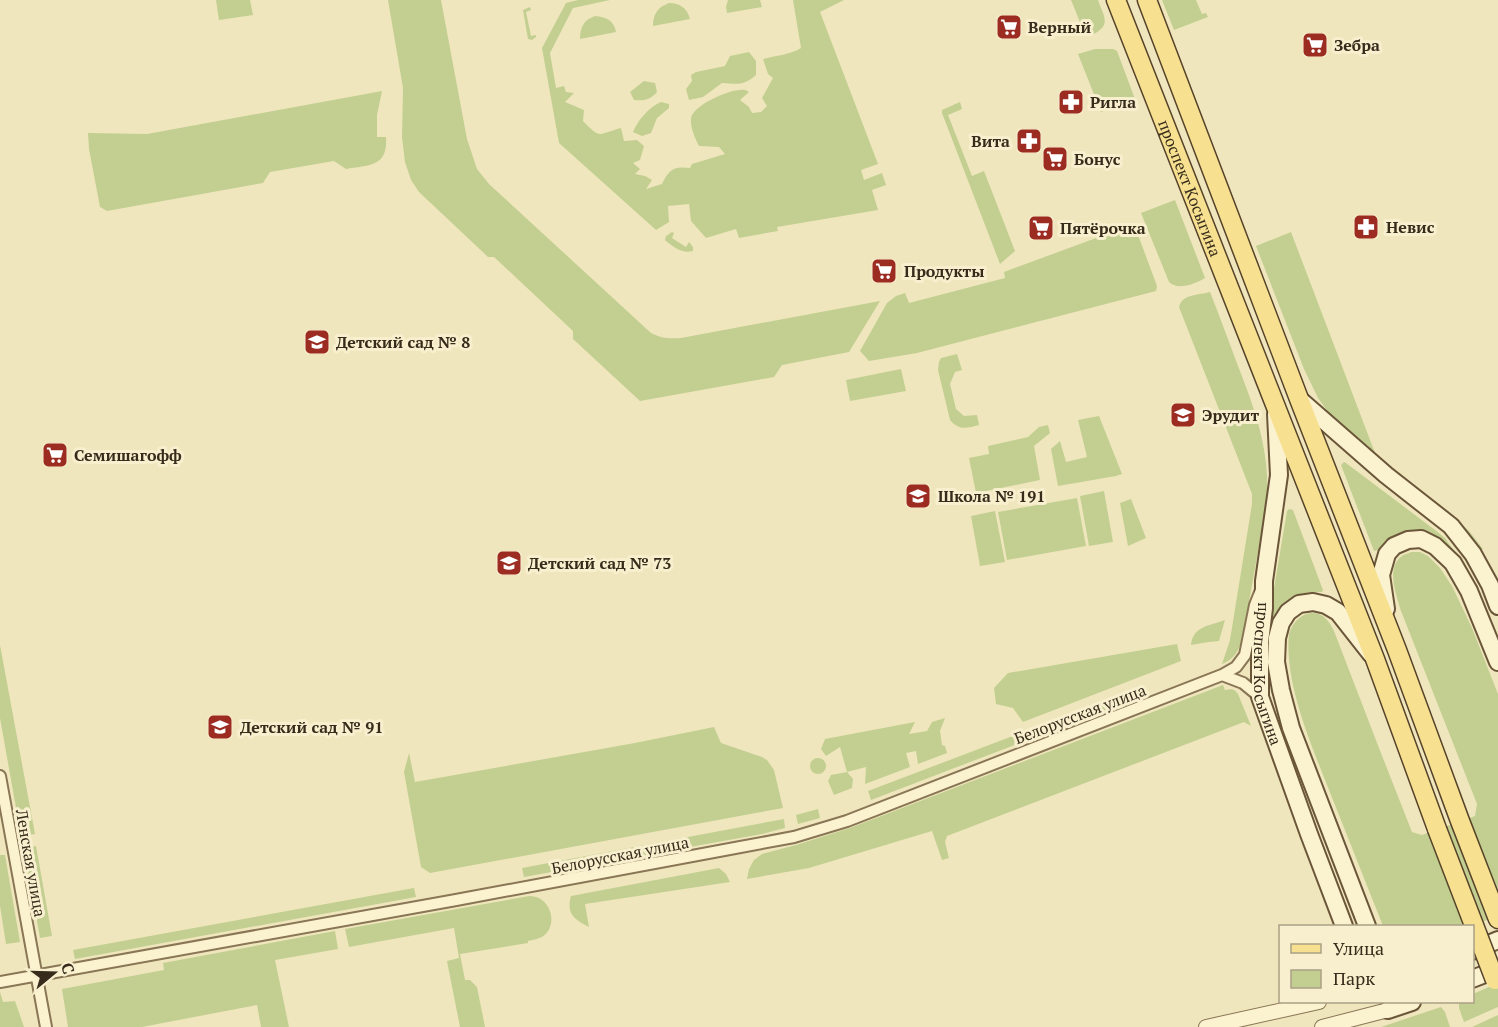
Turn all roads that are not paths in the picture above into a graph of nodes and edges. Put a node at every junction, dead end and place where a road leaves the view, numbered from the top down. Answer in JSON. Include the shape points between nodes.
{"nodes":[{"id":1,"x":1116,"y":0,"type":"edge"},
{"id":2,"x":1147,"y":0,"type":"edge"},
{"id":3,"x":1299,"y":399,"type":"junction"},
{"id":4,"x":1276,"y":410,"type":"junction"},
{"id":5,"x":1264,"y":581,"type":"junction"},
{"id":6,"x":1498,"y":606,"type":"edge"},
{"id":7,"x":1397,"y":650,"type":"junction"},
{"id":8,"x":1375,"y":659,"type":"junction"},
{"id":9,"x":1498,"y":662,"type":"edge"},
{"id":10,"x":1222,"y":675,"type":"junction"},
{"id":11,"x":1260,"y":697,"type":"junction"},
{"id":12,"x":0,"y":776,"type":"edge"},
{"id":13,"x":1498,"y":919,"type":"edge"},
{"id":14,"x":1343,"y":925,"type":"edge"},
{"id":15,"x":1366,"y":925,"type":"edge"},
{"id":16,"x":1474,"y":925,"type":"edge"},
{"id":17,"x":1474,"y":925,"type":"edge"},
{"id":18,"x":1498,"y":940,"type":"edge"},
{"id":19,"x":1474,"y":951,"type":"edge"},
{"id":20,"x":1498,"y":969,"type":"edge"},
{"id":21,"x":36,"y":976,"type":"junction"},
{"id":22,"x":1474,"y":979,"type":"edge"},
{"id":23,"x":0,"y":982,"type":"edge"},
{"id":24,"x":1498,"y":987,"type":"edge"},
{"id":25,"x":1314,"y":1003,"type":"edge"},
{"id":26,"x":1385,"y":1004,"type":"edge"},
{"id":27,"x":46,"y":1027,"type":"edge"},
{"id":28,"x":1206,"y":1027,"type":"edge"},
{"id":29,"x":1322,"y":1027,"type":"edge"}],
"edges":[{"from":1,"to":4,"type":"main road","name":"проспект Косыгина"},
{"from":2,"to":3,"type":"main road","name":"проспект Косыгина"},
{"from":3,"to":6,"type":"main road","name":"проспект Косыгина","via":[[1451,526],[1473,554]]},
{"from":3,"to":7,"type":"main road","name":"проспект Косыгина"},
{"from":4,"to":5,"type":"main road","name":"проспект Косыгина","via":[[1279,475]]},
{"from":4,"to":8,"type":"main road","name":"проспект Косыгина"},
{"from":5,"to":10,"type":"street","name":"Белорусская улица","via":[[1245,655],[1236,667]]},
{"from":5,"to":11,"type":"main road","name":"проспект Косыгина"},
{"from":7,"to":9,"type":"main road","name":"проспект Косыгина","via":[[1381,575],[1387,554],[1394,546],[1421,539],[1453,563]]},
{"from":7,"to":13,"type":"main road","name":"проспект Косыгина"},
{"from":8,"to":15,"type":"main road","name":"проспект Косыгина","via":[[1338,612],[1326,605],[1299,604],[1281,622],[1276,662],[1291,728]]},
{"from":8,"to":16,"type":"main road","name":"проспект Косыгина","bridge":true},
{"from":10,"to":11,"type":"street","via":[[1243,683]]},
{"from":10,"to":21,"type":"street","name":"Белорусская улица","via":[[847,821],[794,837]]},
{"from":11,"to":14,"type":"main road","name":"проспект Косыгина"},
{"from":12,"to":21,"type":"street","name":"Ленская улица"},
{"from":17,"to":24,"type":"main road","name":"проспект Косыгина","bridge":true},
{"from":18,"to":19,"type":"main road"},
{"from":20,"to":22,"type":"main road"},
{"from":21,"to":23,"type":"street","name":"Белорусская улица"},
{"from":21,"to":27,"type":"street","name":"Ленская улица"},
{"from":25,"to":28,"type":"street"},
{"from":26,"to":29,"type":"street"}]}
